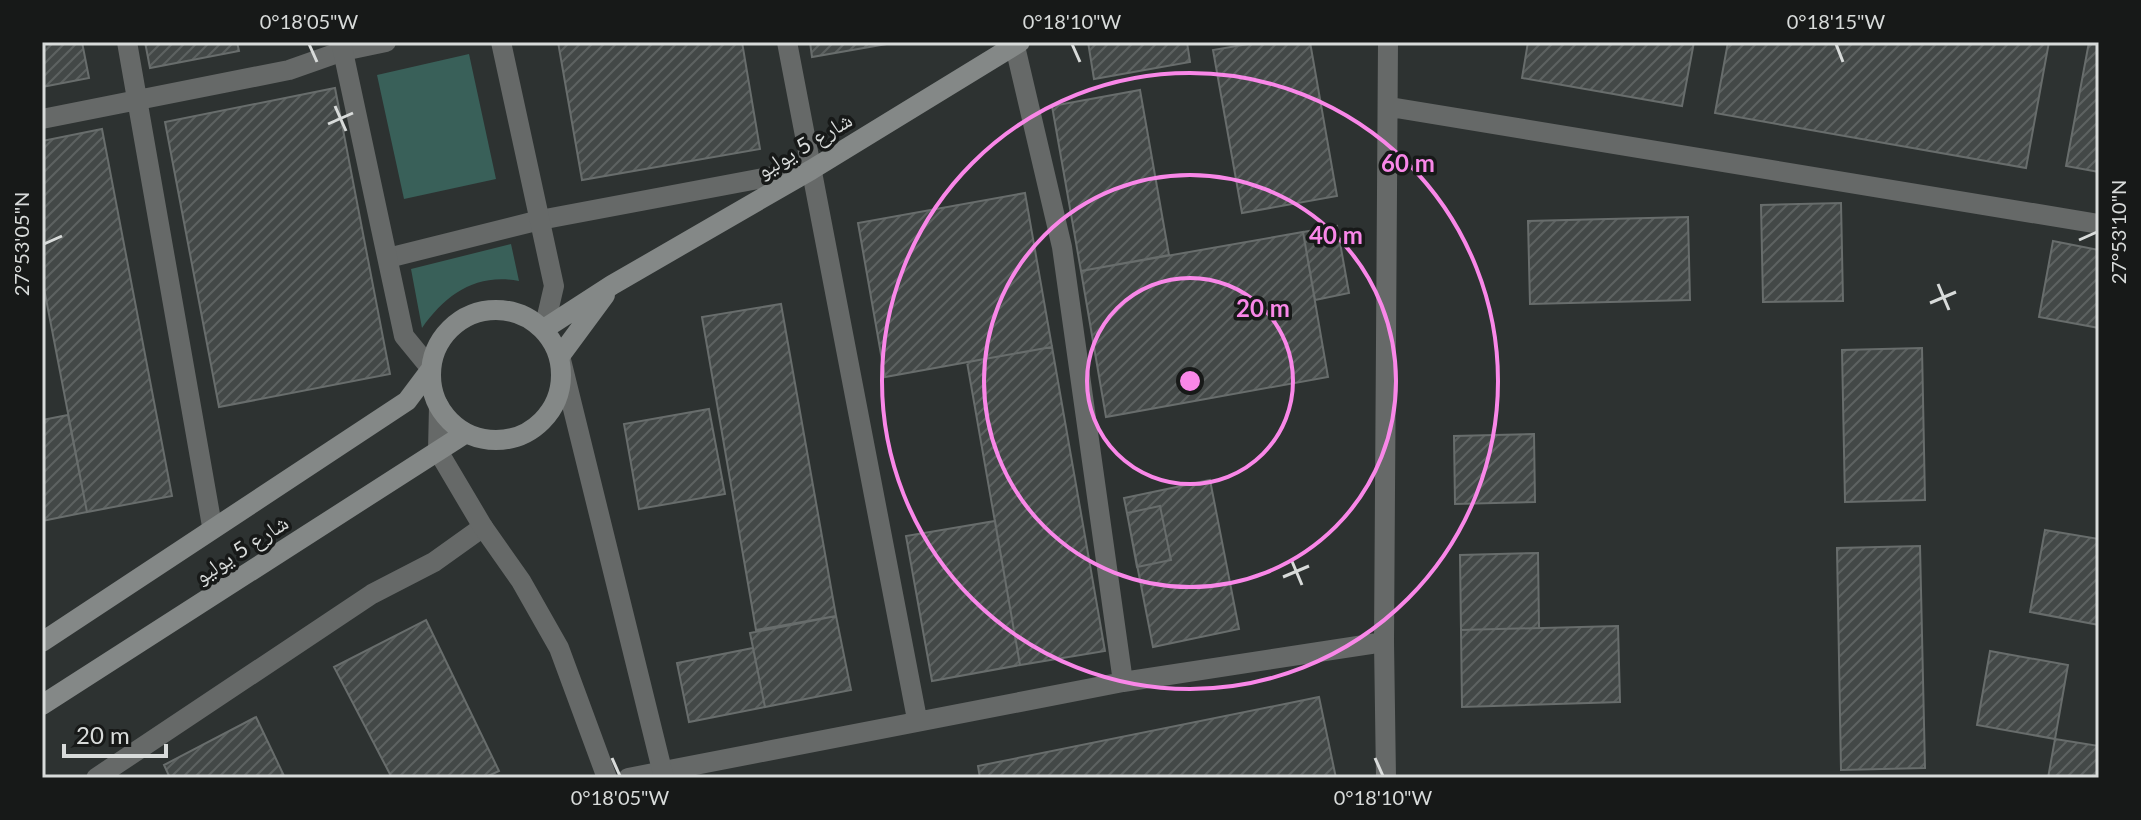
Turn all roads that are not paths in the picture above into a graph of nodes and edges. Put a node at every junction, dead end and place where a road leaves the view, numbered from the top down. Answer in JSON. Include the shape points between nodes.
{"nodes":[{"id":1,"x":127,"y":42,"type":"edge"},
{"id":2,"x":386,"y":42,"type":"edge"},
{"id":3,"x":501,"y":42,"type":"edge"},
{"id":4,"x":787,"y":42,"type":"edge"},
{"id":5,"x":1388,"y":42,"type":"edge"},
{"id":6,"x":1016,"y":43,"type":"edge"},
{"id":7,"x":342,"y":47,"type":"edge"},
{"id":8,"x":137,"y":101,"type":"junction"},
{"id":9,"x":1390,"y":107,"type":"junction"},
{"id":10,"x":42,"y":119,"type":"edge"},
{"id":11,"x":811,"y":170,"type":"junction"},
{"id":12,"x":540,"y":220,"type":"junction"},
{"id":13,"x":2099,"y":224,"type":"edge"},
{"id":14,"x":388,"y":258,"type":"junction"},
{"id":15,"x":612,"y":285,"type":"junction"},
{"id":16,"x":544,"y":329,"type":"junction"},
{"id":17,"x":560,"y":356,"type":"junction"},
{"id":18,"x":431,"y":369,"type":"junction"},
{"id":19,"x":439,"y":406,"type":"junction"},
{"id":20,"x":466,"y":433,"type":"junction"},
{"id":21,"x":438,"y":451,"type":"junction"},
{"id":22,"x":212,"y":526,"type":"junction"},
{"id":23,"x":483,"y":527,"type":"junction"},
{"id":24,"x":42,"y":642,"type":"edge"},
{"id":25,"x":1384,"y":642,"type":"junction"},
{"id":26,"x":1123,"y":682,"type":"junction"},
{"id":27,"x":42,"y":705,"type":"edge"},
{"id":28,"x":917,"y":719,"type":"junction"},
{"id":29,"x":663,"y":774,"type":"edge"},
{"id":30,"x":96,"y":778,"type":"edge"},
{"id":31,"x":607,"y":778,"type":"edge"},
{"id":32,"x":628,"y":778,"type":"edge"},
{"id":33,"x":1386,"y":778,"type":"edge"}],
"edges":[{"from":1,"to":8,"type":"street"},
{"from":2,"to":7,"type":"street"},
{"from":3,"to":12,"type":"street"},
{"from":4,"to":11,"type":"street"},
{"from":5,"to":9,"type":"street"},
{"from":6,"to":11,"type":"main road","name":"شارع 5 يوليو"},
{"from":6,"to":26,"type":"street","via":[[1062,247]]},
{"from":7,"to":8,"type":"street","via":[[289,70]]},
{"from":7,"to":14,"type":"street"},
{"from":8,"to":10,"type":"street"},
{"from":8,"to":22,"type":"street"},
{"from":9,"to":13,"type":"street"},
{"from":9,"to":25,"type":"street"},
{"from":11,"to":12,"type":"street"},
{"from":11,"to":15,"type":"main road","name":"شارع 5 يوليو"},
{"from":11,"to":28,"type":"street"},
{"from":12,"to":14,"type":"street"},
{"from":12,"to":16,"type":"street","via":[[554,286]]},
{"from":14,"to":18,"type":"street","via":[[404,336]]},
{"from":15,"to":16,"type":"main road","name":"شارع 5 يوليو"},
{"from":15,"to":17,"type":"main road","name":"شارع 5 يوليو"},
{"from":16,"to":17,"type":"main road"},
{"from":16,"to":18,"type":"main road","via":[[527,316],[506,310],[465,317],[436,349]]},
{"from":17,"to":20,"type":"main road","via":[[557,399],[538,425],[508,439]]},
{"from":17,"to":29,"type":"street"},
{"from":18,"to":19,"type":"main road"},
{"from":18,"to":22,"type":"main road","name":"شارع 5 يوليو","via":[[407,401]]},
{"from":19,"to":20,"type":"main road"},
{"from":19,"to":21,"type":"street"},
{"from":20,"to":21,"type":"main road","name":"شارع 5 يوليو"},
{"from":21,"to":23,"type":"street"},
{"from":21,"to":27,"type":"main road","name":"شارع 5 يوليو"},
{"from":22,"to":24,"type":"main road","name":"شارع 5 يوليو"},
{"from":23,"to":30,"type":"street","via":[[434,562],[372,594]]},
{"from":23,"to":31,"type":"street","via":[[559,648]]},
{"from":25,"to":26,"type":"street"},
{"from":25,"to":33,"type":"street"},
{"from":26,"to":28,"type":"street"},
{"from":28,"to":29,"type":"street"},
{"from":29,"to":32,"type":"street"}]}
